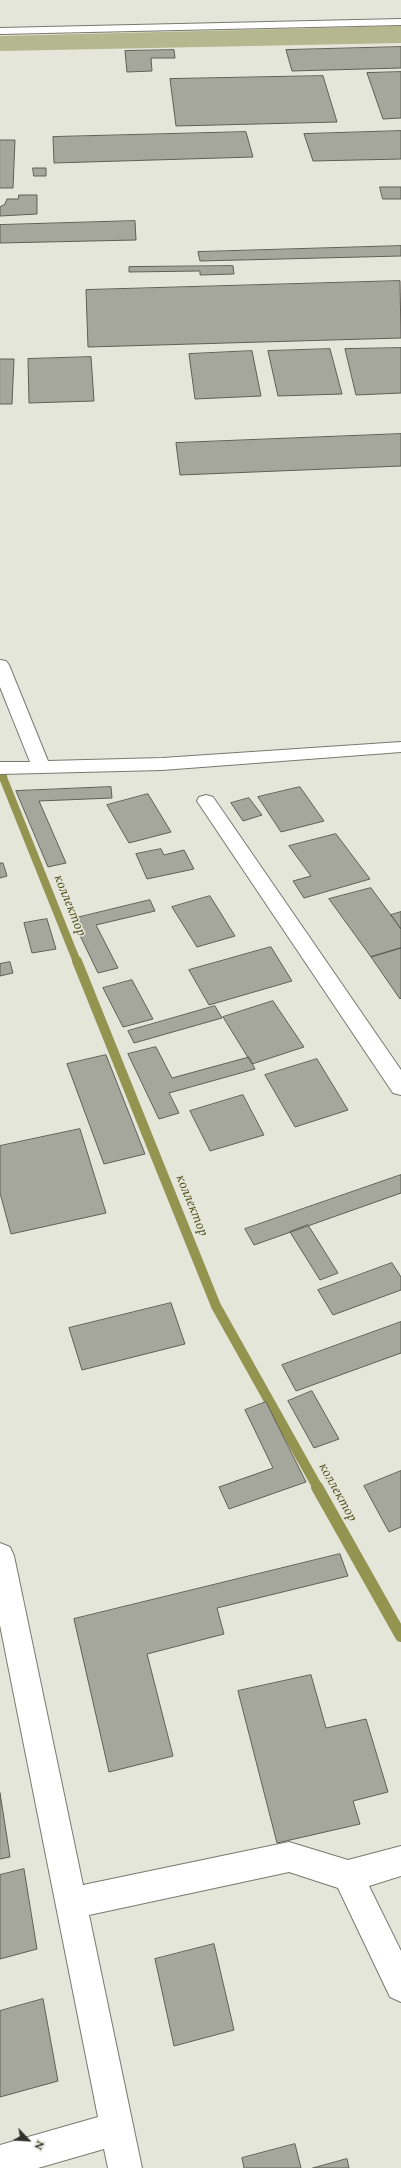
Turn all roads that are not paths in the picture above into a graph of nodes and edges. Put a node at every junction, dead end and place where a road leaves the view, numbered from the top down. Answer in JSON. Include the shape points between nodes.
{"nodes":[{"id":1,"x":401,"y":22,"type":"edge"},
{"id":2,"x":0,"y":31,"type":"edge"},
{"id":3,"x":0,"y":665,"type":"edge"},
{"id":4,"x":401,"y":748,"type":"edge"},
{"id":5,"x":35,"y":767,"type":"junction"},
{"id":6,"x":0,"y":768,"type":"edge"},
{"id":7,"x":206,"y":801,"type":"dead end"},
{"id":8,"x":401,"y":1087,"type":"edge"},
{"id":9,"x":0,"y":1556,"type":"edge"},
{"id":10,"x":401,"y":1861,"type":"edge"},
{"id":11,"x":348,"y":1876,"type":"junction"},
{"id":12,"x":71,"y":1903,"type":"junction"},
{"id":13,"x":401,"y":1986,"type":"edge"},
{"id":14,"x":117,"y":2128,"type":"junction"},
{"id":15,"x":0,"y":2162,"type":"edge"},
{"id":16,"x":125,"y":2168,"type":"edge"}],
"edges":[{"from":1,"to":2,"type":"street"},
{"from":3,"to":5,"type":"street"},
{"from":4,"to":5,"type":"street","via":[[162,764]]},
{"from":5,"to":6,"type":"street"},
{"from":7,"to":8,"type":"street"},
{"from":9,"to":12,"type":"street"},
{"from":10,"to":11,"type":"street"},
{"from":11,"to":12,"type":"street","via":[[289,1857]]},
{"from":11,"to":13,"type":"street"},
{"from":12,"to":14,"type":"street"},
{"from":14,"to":15,"type":"street"},
{"from":14,"to":16,"type":"street"}]}
